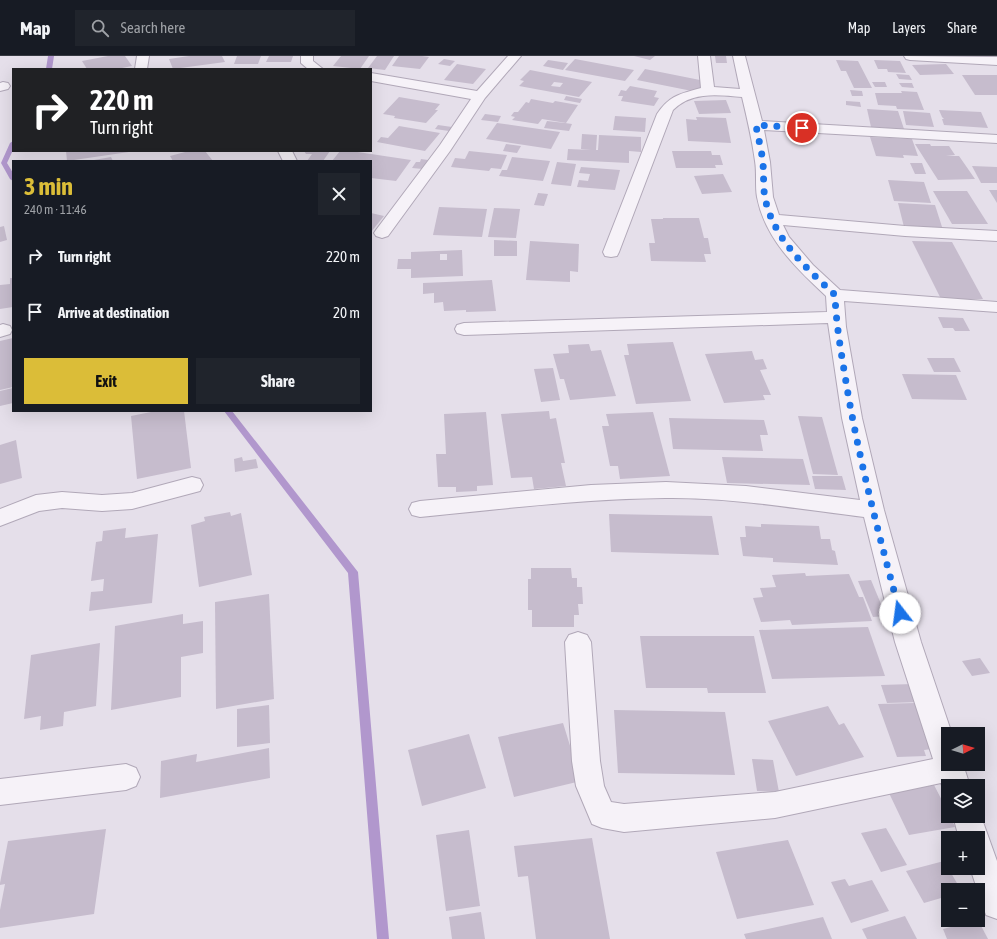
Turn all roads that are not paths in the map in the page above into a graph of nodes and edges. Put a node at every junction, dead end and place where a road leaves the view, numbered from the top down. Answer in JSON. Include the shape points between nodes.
{"nodes":[{"id":1,"x":143,"y":56,"type":"edge"},
{"id":2,"x":307,"y":56,"type":"edge"},
{"id":3,"x":515,"y":56,"type":"edge"},
{"id":4,"x":704,"y":56,"type":"edge"},
{"id":5,"x":739,"y":56,"type":"edge"},
{"id":6,"x":910,"y":56,"type":"edge"},
{"id":7,"x":997,"y":61,"type":"edge"},
{"id":8,"x":141,"y":68,"type":"edge"},
{"id":9,"x":314,"y":68,"type":"edge"},
{"id":10,"x":372,"y":77,"type":"edge"},
{"id":11,"x":708,"y":90,"type":"junction"},
{"id":12,"x":748,"y":94,"type":"junction"},
{"id":13,"x":480,"y":96,"type":"junction"},
{"id":14,"x":756,"y":125,"type":"junction"},
{"id":15,"x":997,"y":139,"type":"edge"},
{"id":16,"x":772,"y":219,"type":"junction"},
{"id":17,"x":382,"y":233,"type":"dead end"},
{"id":18,"x":997,"y":236,"type":"edge"},
{"id":19,"x":611,"y":252,"type":"dead end"},
{"id":20,"x":835,"y":295,"type":"junction"},
{"id":21,"x":997,"y":307,"type":"edge"},
{"id":22,"x":836,"y":317,"type":"junction"},
{"id":23,"x":464,"y":328,"type":"dead end"},
{"id":24,"x":192,"y":485,"type":"dead end"},
{"id":25,"x":420,"y":509,"type":"dead end"},
{"id":26,"x":873,"y":510,"type":"junction"},
{"id":27,"x":0,"y":518,"type":"edge"},
{"id":28,"x":578,"y":642,"type":"dead end"},
{"id":29,"x":941,"y":740,"type":"edge"},
{"id":30,"x":946,"y":771,"type":"edge"},
{"id":31,"x":126,"y":777,"type":"dead end"},
{"id":32,"x":0,"y":792,"type":"edge"},
{"id":33,"x":985,"y":869,"type":"edge"},
{"id":34,"x":997,"y":904,"type":"edge"}],
"edges":[{"from":1,"to":8,"type":"street"},
{"from":2,"to":9,"type":"street","via":[[307,63]]},
{"from":3,"to":13,"type":"street"},
{"from":4,"to":11,"type":"street"},
{"from":5,"to":12,"type":"street"},
{"from":6,"to":7,"type":"street"},
{"from":10,"to":13,"type":"street"},
{"from":11,"to":12,"type":"street"},
{"from":11,"to":19,"type":"street","via":[[678,98],[670,104],[664,114]]},
{"from":12,"to":14,"type":"street"},
{"from":13,"to":17,"type":"street"},
{"from":14,"to":15,"type":"street"},
{"from":14,"to":16,"type":"street","via":[[763,162],[765,197]]},
{"from":16,"to":18,"type":"street","via":[[913,232]]},
{"from":16,"to":20,"type":"street","via":[[782,239],[807,269]]},
{"from":20,"to":21,"type":"street"},
{"from":20,"to":22,"type":"street"},
{"from":22,"to":23,"type":"street"},
{"from":22,"to":26,"type":"street","via":[[852,418]]},
{"from":24,"to":27,"type":"street","via":[[132,501],[102,503],[62,500],[36,503]]},
{"from":25,"to":26,"type":"street","via":[[591,493],[666,490],[746,494]]},
{"from":26,"to":29,"type":"street","via":[[908,642]]},
{"from":28,"to":30,"type":"street","via":[[586,761],[590,786],[602,814],[624,818],[775,806]]},
{"from":31,"to":32,"type":"street"},
{"from":33,"to":34,"type":"street"}]}
